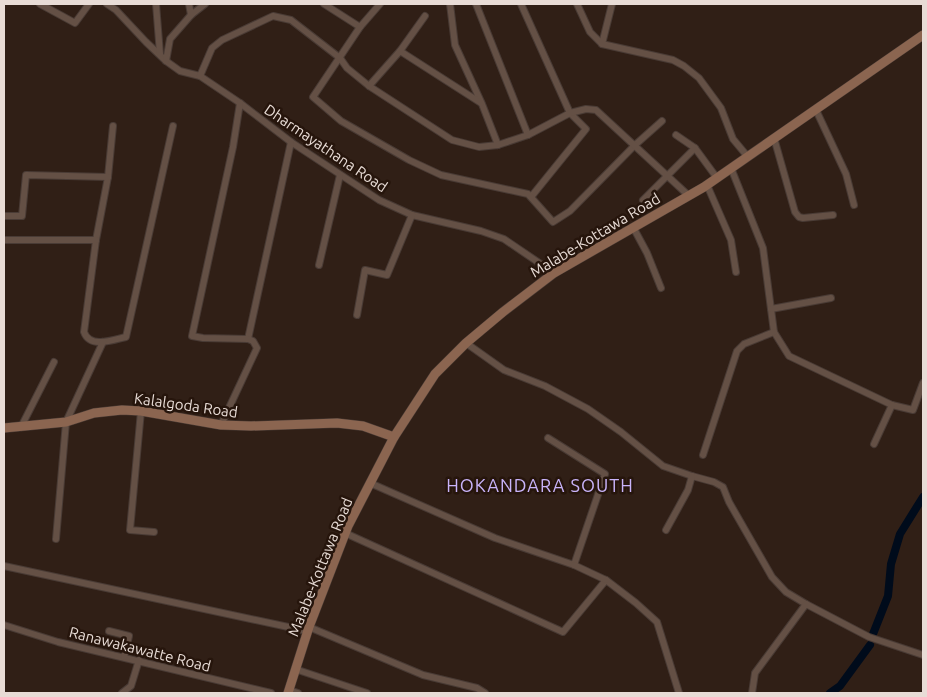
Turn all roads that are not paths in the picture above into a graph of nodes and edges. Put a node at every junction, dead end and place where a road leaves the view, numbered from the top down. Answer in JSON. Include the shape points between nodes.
{"nodes":[{"id":1,"x":40,"y":4,"type":"edge"},
{"id":2,"x":89,"y":4,"type":"edge"},
{"id":3,"x":107,"y":4,"type":"edge"},
{"id":4,"x":156,"y":4,"type":"edge"},
{"id":5,"x":189,"y":4,"type":"edge"},
{"id":6,"x":205,"y":4,"type":"edge"},
{"id":7,"x":324,"y":4,"type":"edge"},
{"id":8,"x":380,"y":4,"type":"edge"},
{"id":9,"x":450,"y":4,"type":"edge"},
{"id":10,"x":476,"y":4,"type":"edge"},
{"id":11,"x":521,"y":4,"type":"edge"},
{"id":12,"x":577,"y":4,"type":"edge"},
{"id":13,"x":612,"y":4,"type":"edge"},
{"id":14,"x":191,"y":15,"type":"junction"},
{"id":15,"x":424,"y":16,"type":"dead end"},
{"id":16,"x":360,"y":27,"type":"junction"},
{"id":17,"x":923,"y":35,"type":"edge"},
{"id":18,"x":602,"y":44,"type":"junction"},
{"id":19,"x":400,"y":51,"type":"junction"},
{"id":20,"x":160,"y":54,"type":"junction"},
{"id":21,"x":340,"y":58,"type":"junction"},
{"id":22,"x":166,"y":61,"type":"junction"},
{"id":23,"x":200,"y":76,"type":"junction"},
{"id":24,"x":369,"y":86,"type":"junction"},
{"id":25,"x":240,"y":103,"type":"junction"},
{"id":26,"x":482,"y":104,"type":"junction"},
{"id":27,"x":816,"y":110,"type":"junction"},
{"id":28,"x":570,"y":113,"type":"junction"},
{"id":29,"x":662,"y":122,"type":"dead end"},
{"id":30,"x":113,"y":126,"type":"dead end"},
{"id":31,"x":173,"y":126,"type":"dead end"},
{"id":32,"x":528,"y":135,"type":"junction"},
{"id":33,"x":676,"y":135,"type":"dead end"},
{"id":34,"x":774,"y":138,"type":"junction"},
{"id":35,"x":292,"y":142,"type":"junction"},
{"id":36,"x":635,"y":145,"type":"junction"},
{"id":37,"x":498,"y":146,"type":"junction"},
{"id":38,"x":695,"y":148,"type":"junction"},
{"id":39,"x":748,"y":157,"type":"junction"},
{"id":40,"x":731,"y":168,"type":"junction"},
{"id":41,"x":340,"y":175,"type":"junction"},
{"id":42,"x":667,"y":176,"type":"junction"},
{"id":43,"x":108,"y":177,"type":"junction"},
{"id":44,"x":717,"y":178,"type":"junction"},
{"id":45,"x":707,"y":185,"type":"junction"},
{"id":46,"x":688,"y":195,"type":"junction"},
{"id":47,"x":531,"y":197,"type":"junction"},
{"id":48,"x":642,"y":200,"type":"dead end"},
{"id":49,"x":854,"y":205,"type":"dead end"},
{"id":50,"x":412,"y":215,"type":"junction"},
{"id":51,"x":833,"y":215,"type":"dead end"},
{"id":52,"x":4,"y":216,"type":"edge"},
{"id":53,"x":633,"y":227,"type":"junction"},
{"id":54,"x":4,"y":240,"type":"edge"},
{"id":55,"x":96,"y":240,"type":"junction"},
{"id":56,"x":319,"y":265,"type":"dead end"},
{"id":57,"x":736,"y":272,"type":"dead end"},
{"id":58,"x":554,"y":273,"type":"junction"},
{"id":59,"x":661,"y":288,"type":"dead end"},
{"id":60,"x":831,"y":298,"type":"dead end"},
{"id":61,"x":771,"y":309,"type":"junction"},
{"id":62,"x":357,"y":315,"type":"dead end"},
{"id":63,"x":774,"y":332,"type":"junction"},
{"id":64,"x":248,"y":339,"type":"junction"},
{"id":65,"x":103,"y":342,"type":"junction"},
{"id":66,"x":466,"y":343,"type":"junction"},
{"id":67,"x":54,"y":362,"type":"dead end"},
{"id":68,"x":923,"y":384,"type":"edge"},
{"id":69,"x":892,"y":405,"type":"junction"},
{"id":70,"x":141,"y":412,"type":"junction"},
{"id":71,"x":66,"y":422,"type":"junction"},
{"id":72,"x":221,"y":425,"type":"junction"},
{"id":73,"x":21,"y":427,"type":"junction"},
{"id":74,"x":4,"y":428,"type":"edge"},
{"id":75,"x":394,"y":437,"type":"junction"},
{"id":76,"x":548,"y":438,"type":"dead end"},
{"id":77,"x":874,"y":444,"type":"dead end"},
{"id":78,"x":703,"y":455,"type":"dead end"},
{"id":79,"x":692,"y":476,"type":"junction"},
{"id":80,"x":370,"y":483,"type":"junction"},
{"id":81,"x":666,"y":530,"type":"dead end"},
{"id":82,"x":154,"y":532,"type":"dead end"},
{"id":83,"x":345,"y":533,"type":"junction"},
{"id":84,"x":56,"y":540,"type":"dead end"},
{"id":85,"x":574,"y":565,"type":"junction"},
{"id":86,"x":4,"y":566,"type":"edge"},
{"id":87,"x":606,"y":580,"type":"junction"},
{"id":88,"x":806,"y":604,"type":"junction"},
{"id":89,"x":4,"y":625,"type":"edge"},
{"id":90,"x":308,"y":629,"type":"junction"},
{"id":91,"x":109,"y":631,"type":"dead end"},
{"id":92,"x":923,"y":655,"type":"edge"},
{"id":93,"x":124,"y":657,"type":"junction"},
{"id":94,"x":139,"y":660,"type":"junction"},
{"id":95,"x":295,"y":669,"type":"junction"},
{"id":96,"x":289,"y":692,"type":"edge"},
{"id":97,"x":122,"y":693,"type":"edge"},
{"id":98,"x":271,"y":693,"type":"edge"},
{"id":99,"x":298,"y":693,"type":"edge"},
{"id":100,"x":367,"y":693,"type":"edge"},
{"id":101,"x":486,"y":693,"type":"edge"},
{"id":102,"x":679,"y":693,"type":"edge"},
{"id":103,"x":752,"y":693,"type":"edge"}],
"edges":[{"from":1,"to":2,"type":"street","via":[[76,23]]},
{"from":3,"to":20,"type":"street","name":"Dharmayathana Road"},
{"from":4,"to":20,"type":"street"},
{"from":5,"to":14,"type":"street"},
{"from":6,"to":14,"type":"street"},
{"from":7,"to":16,"type":"street"},
{"from":8,"to":16,"type":"street"},
{"from":9,"to":26,"type":"street","via":[[455,45]]},
{"from":10,"to":32,"type":"street"},
{"from":11,"to":28,"type":"street"},
{"from":12,"to":18,"type":"street","via":[[590,32]]},
{"from":13,"to":18,"type":"street"},
{"from":14,"to":22,"type":"street","via":[[170,39]]},
{"from":15,"to":19,"type":"street"},
{"from":16,"to":21,"type":"street"},
{"from":17,"to":27,"type":"main road","name":"Malabe-Kottawa Road"},
{"from":18,"to":39,"type":"street","via":[[673,60],[684,66],[699,78],[721,108],[733,139]]},
{"from":19,"to":24,"type":"street"},
{"from":19,"to":26,"type":"street"},
{"from":20,"to":22,"type":"street","name":"Dharmayathana Road"},
{"from":21,"to":23,"type":"street","via":[[291,20],[273,16],[212,48]]},
{"from":21,"to":24,"type":"street"},
{"from":21,"to":47,"type":"street","via":[[313,97],[341,121],[442,175]]},
{"from":22,"to":23,"type":"street","name":"Dharmayathana Road","via":[[180,71]]},
{"from":23,"to":25,"type":"street","name":"Dharmayathana Road"},
{"from":24,"to":37,"type":"street","via":[[452,140],[479,147]]},
{"from":25,"to":35,"type":"street","name":"Dharmayathana Road"},
{"from":25,"to":64,"type":"street","via":[[192,336]]},
{"from":26,"to":37,"type":"street"},
{"from":27,"to":34,"type":"main road","name":"Malabe-Kottawa Road"},
{"from":27,"to":49,"type":"street","via":[[846,174]]},
{"from":28,"to":32,"type":"street"},
{"from":28,"to":36,"type":"street","via":[[596,110]]},
{"from":28,"to":47,"type":"street","via":[[586,129]]},
{"from":29,"to":36,"type":"street"},
{"from":30,"to":43,"type":"street"},
{"from":31,"to":65,"type":"street","via":[[126,337]]},
{"from":32,"to":37,"type":"street"},
{"from":33,"to":38,"type":"street"},
{"from":34,"to":39,"type":"main road","name":"Malabe-Kottawa Road"},
{"from":34,"to":51,"type":"street","via":[[795,212],[803,218]]},
{"from":35,"to":41,"type":"street","name":"Dharmayathana Road"},
{"from":35,"to":64,"type":"street"},
{"from":36,"to":42,"type":"street"},
{"from":36,"to":47,"type":"street","via":[[570,211],[553,222]]},
{"from":38,"to":42,"type":"street"},
{"from":38,"to":44,"type":"street"},
{"from":39,"to":40,"type":"main road","name":"Malabe-Kottawa Road"},
{"from":40,"to":44,"type":"main road","name":"Malabe-Kottawa Road"},
{"from":40,"to":61,"type":"street","via":[[763,248]]},
{"from":41,"to":50,"type":"street","name":"Dharmayathana Road","via":[[378,200]]},
{"from":41,"to":56,"type":"street"},
{"from":42,"to":46,"type":"street"},
{"from":42,"to":48,"type":"street"},
{"from":43,"to":52,"type":"street","via":[[26,175],[22,216]]},
{"from":43,"to":55,"type":"street"},
{"from":44,"to":45,"type":"main road","name":"Malabe-Kottawa Road"},
{"from":45,"to":46,"type":"main road","name":"Malabe-Kottawa Road"},
{"from":45,"to":57,"type":"street","via":[[731,240]]},
{"from":46,"to":53,"type":"main road","name":"Malabe-Kottawa Road"},
{"from":50,"to":58,"type":"street","name":"Dharmayathana Road","via":[[504,239]]},
{"from":50,"to":62,"type":"street","via":[[387,275],[365,270]]},
{"from":53,"to":58,"type":"main road","name":"Malabe-Kottawa Road"},
{"from":53,"to":59,"type":"street"},
{"from":54,"to":55,"type":"street"},
{"from":55,"to":65,"type":"street","via":[[84,332],[91,341]]},
{"from":58,"to":66,"type":"main road","name":"Malabe-Kottawa Road"},
{"from":60,"to":61,"type":"street"},
{"from":61,"to":63,"type":"street"},
{"from":63,"to":69,"type":"street","via":[[790,356]]},
{"from":63,"to":78,"type":"street","via":[[744,344],[737,351]]},
{"from":64,"to":72,"type":"street","via":[[257,348]]},
{"from":65,"to":71,"type":"street"},
{"from":66,"to":75,"type":"main road","name":"Malabe-Kottawa Road","via":[[435,374]]},
{"from":66,"to":79,"type":"street","via":[[504,370],[546,386],[588,409],[663,466]]},
{"from":67,"to":73,"type":"street"},
{"from":68,"to":69,"type":"street","via":[[912,410]]},
{"from":69,"to":77,"type":"street"},
{"from":70,"to":71,"type":"main road","name":"Kalalgoda Road","via":[[94,413]]},
{"from":70,"to":72,"type":"main road","name":"Kalalgoda Road"},
{"from":70,"to":82,"type":"street","via":[[130,530]]},
{"from":71,"to":73,"type":"main road","name":"Kalalgoda Road"},
{"from":71,"to":84,"type":"street"},
{"from":72,"to":75,"type":"main road","name":"Kalalgoda Road","via":[[338,423],[363,426]]},
{"from":73,"to":74,"type":"main road","name":"Kalalgoda Road"},
{"from":75,"to":80,"type":"main road","name":"Malabe-Kottawa Road"},
{"from":76,"to":85,"type":"street","via":[[605,474]]},
{"from":79,"to":81,"type":"street"},
{"from":79,"to":88,"type":"street","via":[[723,487],[772,577],[786,592]]},
{"from":80,"to":83,"type":"main road","name":"Malabe-Kottawa Road"},
{"from":80,"to":85,"type":"street","via":[[495,538]]},
{"from":83,"to":87,"type":"street","via":[[563,632]]},
{"from":83,"to":90,"type":"main road","name":"Malabe-Kottawa Road"},
{"from":85,"to":87,"type":"street"},
{"from":86,"to":90,"type":"street"},
{"from":87,"to":102,"type":"street","via":[[657,622]]},
{"from":88,"to":92,"type":"street","via":[[869,637]]},
{"from":88,"to":103,"type":"street","via":[[755,673]]},
{"from":89,"to":93,"type":"street","name":"Ranawakawatte Road","via":[[58,642]]},
{"from":90,"to":95,"type":"main road","name":"Malabe-Kottawa Road"},
{"from":90,"to":101,"type":"street","via":[[423,675]]},
{"from":91,"to":93,"type":"street","via":[[130,636]]},
{"from":93,"to":94,"type":"street","name":"Ranawakawatte Road"},
{"from":94,"to":97,"type":"street","via":[[131,686]]},
{"from":94,"to":98,"type":"street","name":"Ranawakawatte Road"},
{"from":95,"to":96,"type":"main road","name":"Malabe-Kottawa Road"},
{"from":95,"to":100,"type":"street"},
{"from":96,"to":99,"type":"street"}]}
